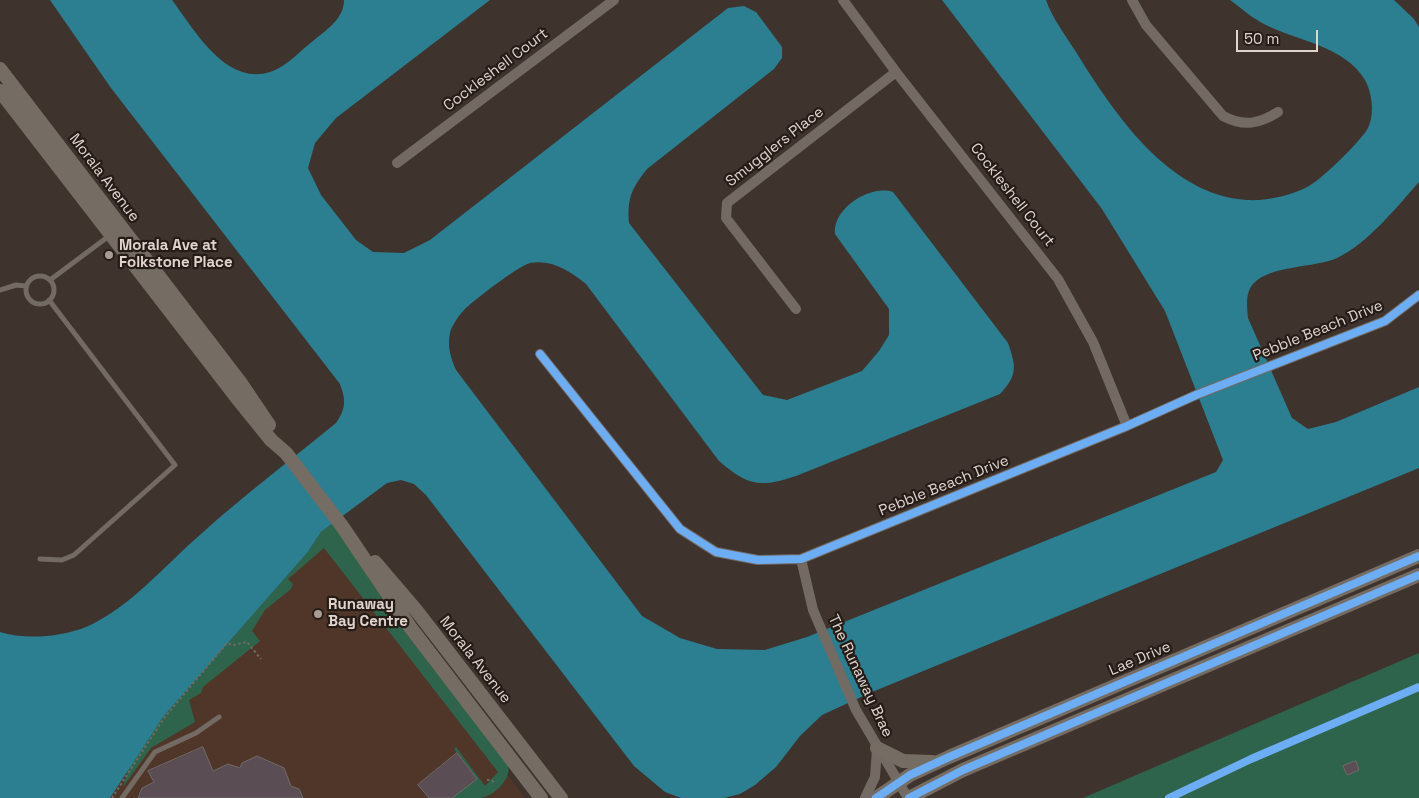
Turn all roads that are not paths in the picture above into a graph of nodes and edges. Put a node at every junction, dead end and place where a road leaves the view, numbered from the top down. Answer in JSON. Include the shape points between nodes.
{"nodes":[{"id":1,"x":614,"y":0,"type":"edge"},
{"id":2,"x":843,"y":0,"type":"edge"},
{"id":3,"x":1132,"y":0,"type":"edge"},
{"id":4,"x":0,"y":69,"type":"edge"},
{"id":5,"x":896,"y":72,"type":"junction"},
{"id":6,"x":0,"y":91,"type":"edge"},
{"id":7,"x":1278,"y":112,"type":"dead end"},
{"id":8,"x":396,"y":163,"type":"dead end"},
{"id":9,"x":116,"y":231,"type":"junction"},
{"id":10,"x":50,"y":280,"type":"junction"},
{"id":11,"x":26,"y":286,"type":"junction"},
{"id":12,"x":0,"y":290,"type":"edge"},
{"id":13,"x":1419,"y":295,"type":"edge"},
{"id":14,"x":49,"y":300,"type":"junction"},
{"id":15,"x":796,"y":310,"type":"dead end"},
{"id":16,"x":540,"y":354,"type":"dead end"},
{"id":17,"x":1126,"y":426,"type":"junction"},
{"id":18,"x":357,"y":546,"type":"junction"},
{"id":19,"x":1419,"y":556,"type":"edge"},
{"id":20,"x":40,"y":559,"type":"dead end"},
{"id":21,"x":801,"y":559,"type":"junction"},
{"id":22,"x":1419,"y":575,"type":"edge"},
{"id":23,"x":219,"y":717,"type":"dead end"},
{"id":24,"x":876,"y":748,"type":"junction"},
{"id":25,"x":938,"y":762,"type":"junction"},
{"id":26,"x":898,"y":783,"type":"junction"},
{"id":27,"x":122,"y":798,"type":"edge"},
{"id":28,"x":541,"y":798,"type":"edge"},
{"id":29,"x":561,"y":798,"type":"edge"},
{"id":30,"x":865,"y":798,"type":"edge"},
{"id":31,"x":876,"y":798,"type":"edge"},
{"id":32,"x":909,"y":798,"type":"edge"}],
"edges":[{"from":1,"to":8,"type":"street","name":"Cockleshell Court"},
{"from":2,"to":5,"type":"street","name":"Cockleshell Court"},
{"from":3,"to":7,"type":"street","via":[[1146,25],[1223,116],[1234,122],[1255,124]]},
{"from":4,"to":9,"type":"main road","name":"Morala Avenue"},
{"from":5,"to":15,"type":"street","name":"Smugglers Place","via":[[727,203],[726,218]]},
{"from":5,"to":17,"type":"street","name":"Cockleshell Court","via":[[1058,279],[1093,342]]},
{"from":6,"to":9,"type":"main road","name":"Morala Avenue"},
{"from":9,"to":10,"type":"lane"},
{"from":9,"to":18,"type":"main road","name":"Morala Avenue","via":[[243,405],[286,454]]},
{"from":10,"to":11,"type":"lane","via":[[37,276]]},
{"from":10,"to":14,"type":"lane","via":[[54,290]]},
{"from":11,"to":12,"type":"lane","via":[[16,285]]},
{"from":11,"to":14,"type":"lane","via":[[30,300],[40,304]]},
{"from":13,"to":17,"type":"street","name":"Pebble Beach Drive","via":[[1385,321]]},
{"from":14,"to":20,"type":"lane","via":[[175,465],[74,555],[62,560]]},
{"from":16,"to":21,"type":"street","name":"Pebble Beach Drive","via":[[680,530],[716,552],[758,560]]},
{"from":17,"to":21,"type":"street","name":"Pebble Beach Drive"},
{"from":18,"to":28,"type":"main road","name":"Morala Avenue","via":[[410,627]]},
{"from":18,"to":29,"type":"main road","name":"Morala Avenue","via":[[371,557],[416,610]]},
{"from":19,"to":25,"type":"main road","name":"Lae Drive"},
{"from":21,"to":24,"type":"street","name":"The Runaway Brae","via":[[820,628]]},
{"from":22,"to":32,"type":"main road","via":[[963,770]]},
{"from":23,"to":27,"type":"lane","via":[[196,733],[155,752]]},
{"from":24,"to":25,"type":"main road","via":[[903,761]]},
{"from":24,"to":26,"type":"street","name":"The Runaway Brae"},
{"from":24,"to":30,"type":"street","via":[[875,777]]},
{"from":25,"to":26,"type":"main road","name":"Lae Drive"},
{"from":26,"to":31,"type":"main road","name":"Lae Drive"},
{"from":26,"to":32,"type":"street","name":"The Runaway Brae"}]}
